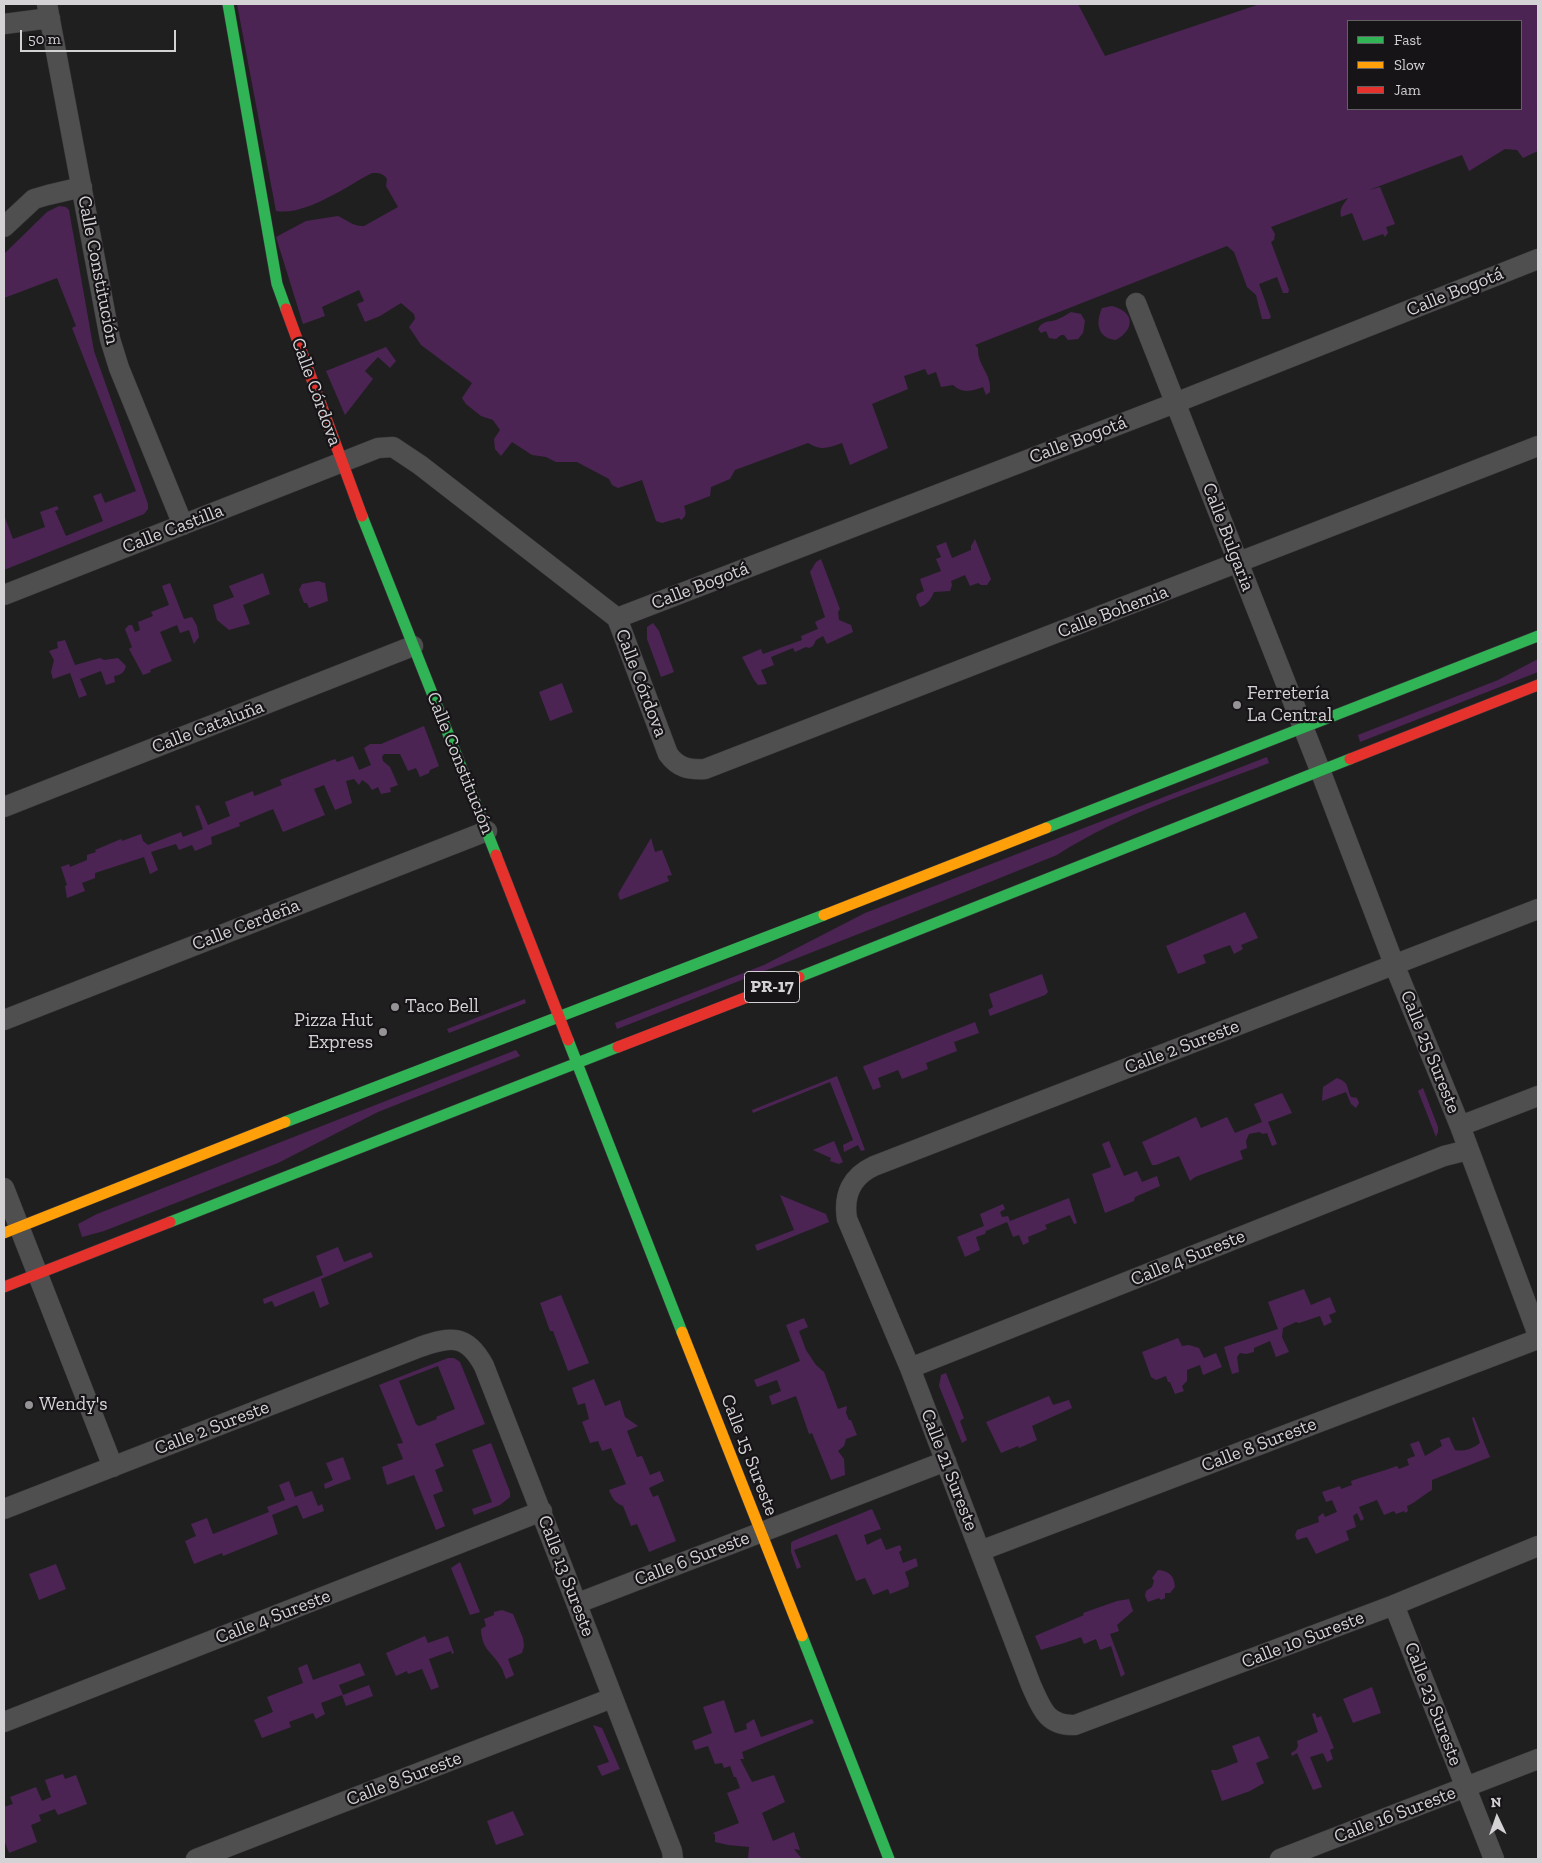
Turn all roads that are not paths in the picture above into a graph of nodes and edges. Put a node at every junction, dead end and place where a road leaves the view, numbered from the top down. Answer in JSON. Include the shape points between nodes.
{"nodes":[{"id":1,"x":228,"y":4,"type":"edge"},
{"id":2,"x":48,"y":11,"type":"edge"},
{"id":3,"x":4,"y":24,"type":"edge"},
{"id":4,"x":82,"y":187,"type":"junction"},
{"id":5,"x":4,"y":227,"type":"edge"},
{"id":6,"x":1538,"y":259,"type":"edge"},
{"id":7,"x":1136,"y":303,"type":"dead end"},
{"id":8,"x":1175,"y":402,"type":"junction"},
{"id":9,"x":1538,"y":446,"type":"edge"},
{"id":10,"x":342,"y":462,"type":"junction"},
{"id":11,"x":183,"y":525,"type":"junction"},
{"id":12,"x":1238,"y":564,"type":"junction"},
{"id":13,"x":4,"y":595,"type":"edge"},
{"id":14,"x":617,"y":618,"type":"junction"},
{"id":15,"x":1538,"y":636,"type":"edge"},
{"id":16,"x":413,"y":646,"type":"junction"},
{"id":17,"x":1538,"y":685,"type":"edge"},
{"id":18,"x":1303,"y":728,"type":"junction"},
{"id":19,"x":685,"y":769,"type":"joint"},
{"id":20,"x":1320,"y":770,"type":"junction"},
{"id":21,"x":4,"y":807,"type":"edge"},
{"id":22,"x":487,"y":831,"type":"junction"},
{"id":23,"x":1538,"y":909,"type":"edge"},
{"id":24,"x":1394,"y":964,"type":"junction"},
{"id":25,"x":559,"y":1017,"type":"junction"},
{"id":26,"x":4,"y":1020,"type":"edge"},
{"id":27,"x":576,"y":1063,"type":"junction"},
{"id":28,"x":1538,"y":1096,"type":"edge"},
{"id":29,"x":1460,"y":1126,"type":"junction"},
{"id":30,"x":1468,"y":1150,"type":"junction"},
{"id":31,"x":4,"y":1188,"type":"edge"},
{"id":32,"x":846,"y":1205,"type":"joint"},
{"id":33,"x":11,"y":1230,"type":"edge"},
{"id":34,"x":37,"y":1274,"type":"junction"},
{"id":35,"x":4,"y":1287,"type":"edge"},
{"id":36,"x":1538,"y":1337,"type":"edge"},
{"id":37,"x":420,"y":1347,"type":"joint"},
{"id":38,"x":910,"y":1368,"type":"junction"},
{"id":39,"x":946,"y":1461,"type":"junction"},
{"id":40,"x":113,"y":1467,"type":"junction"},
{"id":41,"x":4,"y":1509,"type":"edge"},
{"id":42,"x":542,"y":1511,"type":"junction"},
{"id":43,"x":762,"y":1533,"type":"junction"},
{"id":44,"x":1538,"y":1546,"type":"edge"},
{"id":45,"x":980,"y":1551,"type":"junction"},
{"id":46,"x":578,"y":1603,"type":"junction"},
{"id":47,"x":1394,"y":1605,"type":"junction"},
{"id":48,"x":612,"y":1698,"type":"junction"},
{"id":49,"x":4,"y":1722,"type":"edge"},
{"id":50,"x":1064,"y":1726,"type":"joint"},
{"id":51,"x":1538,"y":1759,"type":"edge"},
{"id":52,"x":1466,"y":1788,"type":"junction"},
{"id":53,"x":196,"y":1859,"type":"edge"},
{"id":54,"x":673,"y":1859,"type":"edge"},
{"id":55,"x":889,"y":1859,"type":"edge"},
{"id":56,"x":1280,"y":1859,"type":"edge"},
{"id":57,"x":1494,"y":1859,"type":"edge"}],
"edges":[{"from":1,"to":10,"type":"main road","name":"Calle Córdova","via":[[277,284]]},
{"from":2,"to":3,"type":"street"},
{"from":2,"to":4,"type":"street","name":"Calle Constitución"},
{"from":4,"to":5,"type":"street","via":[[34,199]]},
{"from":4,"to":11,"type":"street","name":"Calle Constitución","via":[[110,339]]},
{"from":6,"to":8,"type":"street","name":"Calle Bogotá"},
{"from":7,"to":8,"type":"street","name":"Calle Bulgaria"},
{"from":8,"to":12,"type":"street","name":"Calle Bulgaria"},
{"from":8,"to":14,"type":"street","name":"Calle Bogotá"},
{"from":9,"to":12,"type":"street","name":"Calle Bohemia"},
{"from":10,"to":11,"type":"street","name":"Calle Castilla"},
{"from":10,"to":14,"type":"street","name":"Calle Córdova","via":[[378,448],[393,447]]},
{"from":10,"to":16,"type":"main road","name":"Calle Constitución"},
{"from":11,"to":13,"type":"street","name":"Calle Castilla"},
{"from":12,"to":18,"type":"street","name":"Calle Bulgaria"},
{"from":12,"to":19,"type":"street","name":"Calle Bohemia","via":[[705,769]]},
{"from":14,"to":19,"type":"street","name":"Calle Córdova","via":[[668,754]]},
{"from":15,"to":18,"type":"main road","number":"PR-17"},
{"from":16,"to":21,"type":"street","name":"Calle Cataluña"},
{"from":16,"to":22,"type":"main road","name":"Calle Constitución"},
{"from":17,"to":20,"type":"main road","number":"PR-17"},
{"from":18,"to":20,"type":"street","name":"Calle Bulgaria"},
{"from":18,"to":25,"type":"main road","number":"PR-17"},
{"from":20,"to":24,"type":"street","name":"Calle 25 Sureste"},
{"from":20,"to":27,"type":"main road","number":"PR-17"},
{"from":22,"to":25,"type":"main road","name":"Calle Constitución"},
{"from":22,"to":26,"type":"street","name":"Calle Cerdeña"},
{"from":23,"to":24,"type":"street","name":"Calle 2 Sureste"},
{"from":24,"to":29,"type":"street","name":"Calle 25 Sureste"},
{"from":24,"to":32,"type":"street","name":"Calle 2 Sureste","via":[[862,1171],[848,1192]]},
{"from":25,"to":27,"type":"main road","name":"Calle Constitución"},
{"from":25,"to":33,"type":"main road","number":"PR-17"},
{"from":27,"to":34,"type":"main road","number":"PR-17"},
{"from":27,"to":43,"type":"main road","name":"Calle 15 Sureste"},
{"from":28,"to":29,"type":"street"},
{"from":29,"to":30,"type":"street","name":"Calle 25 Sureste"},
{"from":30,"to":36,"type":"street","name":"Calle 25 Sureste"},
{"from":30,"to":38,"type":"street","name":"Calle 4 Sureste","via":[[1435,1160]]},
{"from":31,"to":33,"type":"street"},
{"from":32,"to":38,"type":"street","name":"Calle 21 Sureste","via":[[847,1219]]},
{"from":33,"to":34,"type":"street"},
{"from":34,"to":35,"type":"main road","number":"PR-17"},
{"from":34,"to":40,"type":"street"},
{"from":36,"to":45,"type":"street","name":"Calle 8 Sureste"},
{"from":37,"to":40,"type":"street","name":"Calle 2 Sureste"},
{"from":37,"to":42,"type":"street","name":"Calle 13 Sureste","via":[[441,1340],[456,1340],[476,1353]]},
{"from":38,"to":39,"type":"street","name":"Calle 21 Sureste"},
{"from":39,"to":43,"type":"street","name":"Calle 6 Sureste"},
{"from":39,"to":45,"type":"street","name":"Calle 21 Sureste"},
{"from":40,"to":41,"type":"street","name":"Calle 2 Sureste"},
{"from":42,"to":46,"type":"street","name":"Calle 13 Sureste"},
{"from":42,"to":49,"type":"street","name":"Calle 4 Sureste"},
{"from":43,"to":46,"type":"street","name":"Calle 6 Sureste"},
{"from":43,"to":55,"type":"main road","name":"Calle 15 Sureste"},
{"from":44,"to":47,"type":"street","name":"Calle 10 Sureste"},
{"from":45,"to":50,"type":"street","name":"Calle 21 Sureste","via":[[1039,1703],[1046,1714]]},
{"from":46,"to":48,"type":"street","name":"Calle 13 Sureste"},
{"from":47,"to":50,"type":"street","name":"Calle 10 Sureste","via":[[1075,1725]]},
{"from":47,"to":52,"type":"street","name":"Calle 23 Sureste"},
{"from":48,"to":53,"type":"street","name":"Calle 8 Sureste"},
{"from":48,"to":54,"type":"street","name":"Calle 13 Sureste"},
{"from":51,"to":52,"type":"street","name":"Calle 16 Sureste"},
{"from":52,"to":56,"type":"street","name":"Calle 16 Sureste"},
{"from":52,"to":57,"type":"street","name":"Calle 23 Sureste"}]}
